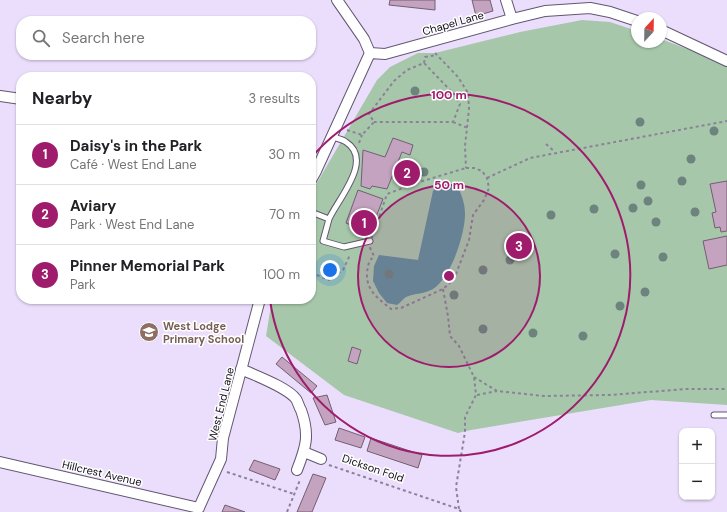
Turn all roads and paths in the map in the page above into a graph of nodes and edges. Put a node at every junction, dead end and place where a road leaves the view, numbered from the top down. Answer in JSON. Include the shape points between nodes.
{"nodes":[{"id":1,"x":337,"y":0,"type":"edge"},
{"id":2,"x":506,"y":0,"type":"edge"},
{"id":3,"x":512,"y":19,"type":"junction"},
{"id":4,"x":631,"y":19,"type":"edge"},
{"id":5,"x":667,"y":33,"type":"edge"},
{"id":6,"x":370,"y":53,"type":"junction"},
{"id":7,"x":727,"y":61,"type":"edge"},
{"id":8,"x":424,"y":63,"type":"junction"},
{"id":9,"x":0,"y":96,"type":"edge"},
{"id":10,"x":16,"y":98,"type":"edge"},
{"id":11,"x":727,"y":121,"type":"edge"},
{"id":12,"x":374,"y":122,"type":"junction"},
{"id":13,"x":454,"y":122,"type":"junction"},
{"id":14,"x":336,"y":127,"type":"junction"},
{"id":15,"x":468,"y":128,"type":"junction"},
{"id":16,"x":332,"y":137,"type":"junction"},
{"id":17,"x":546,"y":144,"type":"dead end"},
{"id":18,"x":556,"y":152,"type":"junction"},
{"id":19,"x":466,"y":168,"type":"junction"},
{"id":20,"x":316,"y":171,"type":"edge"},
{"id":21,"x":487,"y":178,"type":"junction"},
{"id":22,"x":316,"y":214,"type":"edge"},
{"id":23,"x":329,"y":219,"type":"junction"},
{"id":24,"x":370,"y":241,"type":"junction"},
{"id":25,"x":355,"y":244,"type":"junction"},
{"id":26,"x":316,"y":276,"type":"edge"},
{"id":27,"x":443,"y":289,"type":"junction"},
{"id":28,"x":259,"y":304,"type":"edge"},
{"id":29,"x":241,"y":369,"type":"junction"},
{"id":30,"x":474,"y":377,"type":"junction"},
{"id":31,"x":727,"y":389,"type":"edge"},
{"id":32,"x":497,"y":391,"type":"junction"},
{"id":33,"x":476,"y":395,"type":"junction"},
{"id":34,"x":714,"y":415,"type":"dead end"},
{"id":35,"x":727,"y":415,"type":"edge"},
{"id":36,"x":304,"y":452,"type":"junction"},
{"id":37,"x":323,"y":461,"type":"joint"},
{"id":38,"x":0,"y":462,"type":"edge"},
{"id":39,"x":216,"y":468,"type":"junction"},
{"id":40,"x":299,"y":473,"type":"joint"},
{"id":41,"x":294,"y":494,"type":"junction"},
{"id":42,"x":459,"y":509,"type":"junction"},
{"id":43,"x":198,"y":510,"type":"edge"},
{"id":44,"x":287,"y":512,"type":"edge"},
{"id":45,"x":460,"y":512,"type":"edge"}],
"edges":[{"from":1,"to":6,"type":"street","via":[[364,39]]},
{"from":2,"to":3,"type":"street"},
{"from":3,"to":4,"type":"street","name":"Chapel Lane","via":[[544,11],[590,8]]},
{"from":3,"to":6,"type":"street","name":"Chapel Lane","via":[[385,54]]},
{"from":5,"to":7,"type":"street"},
{"from":6,"to":14,"type":"street"},
{"from":8,"to":12,"type":"path","via":[[407,70],[394,81],[368,114]]},
{"from":8,"to":13,"type":"path","via":[[460,104]]},
{"from":8,"to":15,"type":"path","via":[[425,57],[436,54],[458,77],[468,93]]},
{"from":9,"to":10,"type":"street"},
{"from":11,"to":18,"type":"path"},
{"from":12,"to":13,"type":"path"},
{"from":12,"to":14,"type":"path","via":[[362,134]]},
{"from":13,"to":15,"type":"path"},
{"from":14,"to":16,"type":"street"},
{"from":15,"to":19,"type":"path","via":[[465,146]]},
{"from":16,"to":20,"type":"street"},
{"from":16,"to":23,"type":"lane","via":[[347,142],[357,158],[356,169],[347,190]]},
{"from":17,"to":18,"type":"path"},
{"from":18,"to":21,"type":"path","via":[[530,158]]},
{"from":19,"to":21,"type":"path","via":[[474,168]]},
{"from":19,"to":24,"type":"path","via":[[387,194]]},
{"from":21,"to":27,"type":"path","via":[[489,188],[473,216],[469,240],[458,269],[454,279]]},
{"from":22,"to":23,"type":"lane"},
{"from":23,"to":25,"type":"lane","via":[[323,241],[344,247]]},
{"from":24,"to":25,"type":"lane"},
{"from":24,"to":27,"type":"path","via":[[369,246],[374,256],[368,263],[366,282],[375,296],[391,309],[400,308]]},
{"from":25,"to":26,"type":"path","via":[[343,270],[329,280]]},
{"from":27,"to":30,"type":"path","via":[[450,336]]},
{"from":28,"to":29,"type":"street","name":"West End Lane"},
{"from":29,"to":36,"type":"street","via":[[279,386],[296,399],[304,418],[307,440]]},
{"from":29,"to":39,"type":"street","name":"West End Lane","via":[[223,438],[221,459]]},
{"from":30,"to":32,"type":"path"},
{"from":30,"to":33,"type":"path"},
{"from":31,"to":32,"type":"path","via":[[687,388],[609,395],[544,396]]},
{"from":32,"to":33,"type":"path"},
{"from":33,"to":42,"type":"path","via":[[465,417],[456,487]]},
{"from":34,"to":35,"type":"lane"},
{"from":36,"to":37,"type":"street"},
{"from":36,"to":40,"type":"street"},
{"from":37,"to":42,"type":"path","name":"Dickson Fold"},
{"from":38,"to":43,"type":"street","name":"Hillcrest Avenue"},
{"from":39,"to":41,"type":"path"},
{"from":39,"to":43,"type":"street","name":"West End Lane"},
{"from":40,"to":41,"type":"path"},
{"from":41,"to":44,"type":"path"},
{"from":42,"to":45,"type":"path"}]}
